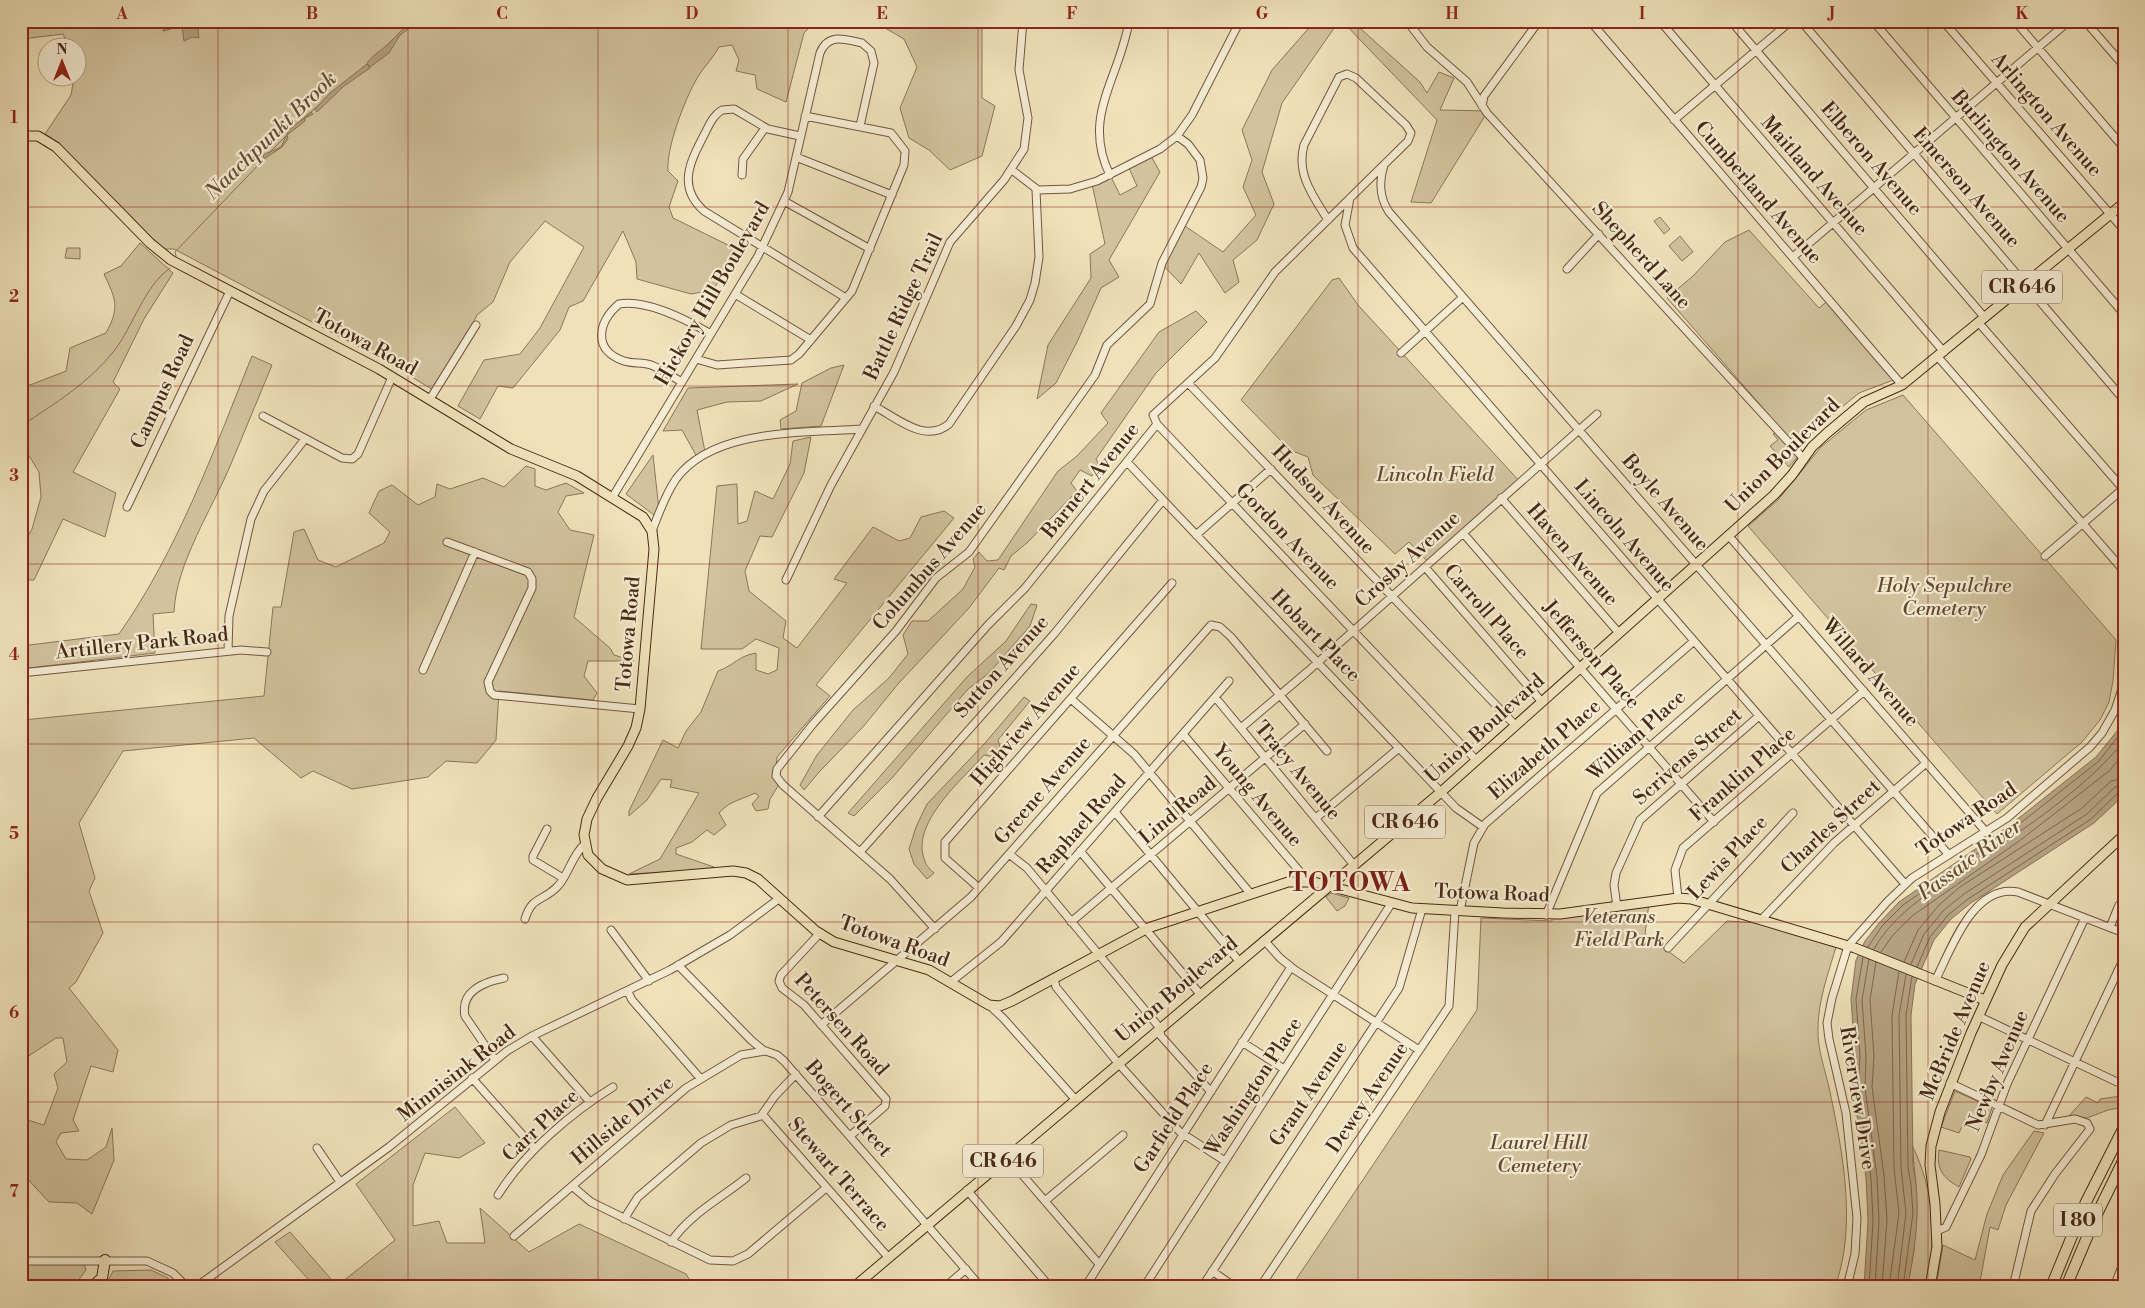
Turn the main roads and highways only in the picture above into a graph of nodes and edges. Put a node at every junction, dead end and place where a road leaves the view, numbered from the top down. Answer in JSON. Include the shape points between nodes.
{"nodes":[{"id":1,"x":21,"y":136,"type":"edge"},
{"id":2,"x":2124,"y":203,"type":"edge"},
{"id":3,"x":2124,"y":835,"type":"edge"},
{"id":4,"x":1327,"y":887,"type":"junction"},
{"id":5,"x":1985,"y":1000,"type":"junction"},
{"id":6,"x":2124,"y":1127,"type":"edge"},
{"id":7,"x":2124,"y":1159,"type":"edge"},
{"id":8,"x":105,"y":1260,"type":"road end"},
{"id":9,"x":92,"y":1287,"type":"edge"},
{"id":10,"x":854,"y":1287,"type":"edge"},
{"id":11,"x":1930,"y":1287,"type":"edge"},
{"id":12,"x":2050,"y":1287,"type":"edge"},
{"id":13,"x":2066,"y":1287,"type":"edge"}],
"edges":[{"from":1,"to":4,"type":"main road","name":"Totowa Road","via":[[38,136],[56,147],[166,256],[392,377],[487,436],[562,469],[642,516],[652,531],[654,549],[640,709],[628,746],[590,811],[584,828],[588,855],[596,864],[623,879],[742,872],[758,879],[834,942],[929,970],[989,1005],[1006,1004],[1145,929],[1282,883],[1303,882]]},
{"from":2,"to":4,"type":"main road","name":"Union Boulevard","number":"CR 646","via":[[1902,385],[1864,402],[1821,439],[1784,485],[1441,792]]},
{"from":3,"to":5,"type":"main road","name":"McBride Avenue","via":[[2019,935]]},
{"from":4,"to":5,"type":"main road","name":"Totowa Road","via":[[1422,909],[1546,915],[1678,898],[1709,903],[1854,948]]},
{"from":4,"to":10,"type":"main road","name":"Union Boulevard","number":"CR 646"},
{"from":5,"to":11,"type":"main road","name":"McBride Avenue","via":[[1935,1126],[1930,1156],[1937,1247]]},
{"from":6,"to":12,"type":"highway","number":"I 80","via":[[2086,1202]]},
{"from":7,"to":13,"type":"highway","number":"I 80"},
{"from":8,"to":9,"type":"highway","via":[[102,1278]]}]}
